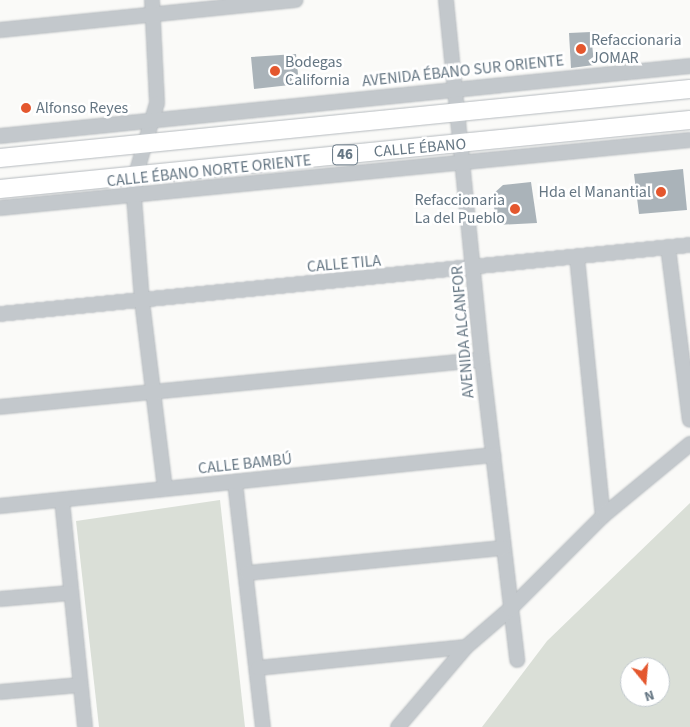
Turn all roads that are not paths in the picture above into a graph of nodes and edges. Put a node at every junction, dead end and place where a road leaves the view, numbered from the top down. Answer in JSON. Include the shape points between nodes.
{"nodes":[{"id":1,"x":152,"y":0,"type":"edge"},
{"id":2,"x":295,"y":0,"type":"edge"},
{"id":3,"x":446,"y":0,"type":"edge"},
{"id":4,"x":154,"y":16,"type":"junction"},
{"id":5,"x":0,"y":30,"type":"edge"},
{"id":6,"x":690,"y":66,"type":"edge"},
{"id":7,"x":690,"y":89,"type":"edge"},
{"id":8,"x":454,"y":90,"type":"junction"},
{"id":9,"x":457,"y":113,"type":"junction"},
{"id":10,"x":154,"y":119,"type":"junction"},
{"id":11,"x":690,"y":120,"type":"edge"},
{"id":12,"x":0,"y":136,"type":"edge"},
{"id":13,"x":690,"y":140,"type":"edge"},
{"id":14,"x":146,"y":141,"type":"junction"},
{"id":15,"x":460,"y":144,"type":"junction"},
{"id":16,"x":0,"y":158,"type":"edge"},
{"id":17,"x":463,"y":162,"type":"junction"},
{"id":18,"x":136,"y":174,"type":"junction"},
{"id":19,"x":0,"y":189,"type":"edge"},
{"id":20,"x":134,"y":197,"type":"junction"},
{"id":21,"x":0,"y":208,"type":"edge"},
{"id":22,"x":690,"y":245,"type":"edge"},
{"id":23,"x":668,"y":247,"type":"junction"},
{"id":24,"x":577,"y":257,"type":"junction"},
{"id":25,"x":475,"y":269,"type":"junction"},
{"id":26,"x":142,"y":301,"type":"junction"},
{"id":27,"x":0,"y":314,"type":"edge"},
{"id":28,"x":482,"y":360,"type":"junction"},
{"id":29,"x":153,"y":393,"type":"junction"},
{"id":30,"x":0,"y":407,"type":"edge"},
{"id":31,"x":690,"y":420,"type":"edge"},
{"id":32,"x":690,"y":444,"type":"edge"},
{"id":33,"x":493,"y":455,"type":"junction"},
{"id":34,"x":235,"y":482,"type":"junction"},
{"id":35,"x":165,"y":489,"type":"junction"},
{"id":36,"x":62,"y":500,"type":"junction"},
{"id":37,"x":0,"y":506,"type":"edge"},
{"id":38,"x":603,"y":516,"type":"junction"},
{"id":39,"x":503,"y":548,"type":"junction"},
{"id":40,"x":247,"y":572,"type":"junction"},
{"id":41,"x":70,"y":593,"type":"junction"},
{"id":42,"x":0,"y":599,"type":"edge"},
{"id":43,"x":510,"y":609,"type":"junction"},
{"id":44,"x":466,"y":648,"type":"junction"},
{"id":45,"x":517,"y":660,"type":"dead end"},
{"id":46,"x":258,"y":668,"type":"junction"},
{"id":47,"x":80,"y":686,"type":"junction"},
{"id":48,"x":0,"y":692,"type":"edge"},
{"id":49,"x":85,"y":727,"type":"edge"},
{"id":50,"x":263,"y":727,"type":"edge"},
{"id":51,"x":398,"y":727,"type":"edge"}],
"edges":[{"from":1,"to":4,"type":"street"},
{"from":2,"to":4,"type":"street"},
{"from":3,"to":8,"type":"street","name":"AVENIDA ALCANFOR"},
{"from":4,"to":5,"type":"street"},
{"from":4,"to":10,"type":"street","via":[[157,91]]},
{"from":6,"to":8,"type":"street","name":"AVENIDA ÉBANO SUR ORIENTE"},
{"from":7,"to":9,"type":"main road","name":"CALLE ÉBANO","number":"46"},
{"from":8,"to":9,"type":"street","name":"AVENIDA ALCANFOR"},
{"from":8,"to":10,"type":"street","name":"AVENIDA ÉBANO SUR ORIENTE"},
{"from":9,"to":14,"type":"main road","name":"CALLE ÉBANO","number":"46"},
{"from":9,"to":15,"type":"street","name":"AVENIDA ALCANFOR"},
{"from":10,"to":12,"type":"street","name":"AVENIDA ÉBANO SUR ORIENTE"},
{"from":10,"to":14,"type":"street"},
{"from":11,"to":15,"type":"main road","name":"CALLE ÉBANO","number":"46"},
{"from":13,"to":17,"type":"street","name":"CALLE ÉBANO NORTE ORIENTE"},
{"from":14,"to":16,"type":"main road","name":"CALLE ÉBANO","number":"46"},
{"from":14,"to":18,"type":"street"},
{"from":15,"to":17,"type":"street","name":"AVENIDA ALCANFOR"},
{"from":15,"to":18,"type":"main road","name":"CALLE ÉBANO","number":"46"},
{"from":17,"to":20,"type":"street","name":"CALLE ÉBANO NORTE ORIENTE"},
{"from":17,"to":25,"type":"street","name":"AVENIDA ALCANFOR"},
{"from":18,"to":19,"type":"main road","name":"CALLE ÉBANO","number":"46"},
{"from":18,"to":20,"type":"street"},
{"from":20,"to":21,"type":"street","name":"CALLE ÉBANO NORTE ORIENTE"},
{"from":20,"to":26,"type":"street"},
{"from":22,"to":23,"type":"street","name":"CALLE TILA"},
{"from":23,"to":24,"type":"street","name":"CALLE TILA"},
{"from":23,"to":31,"type":"street"},
{"from":24,"to":25,"type":"street","name":"CALLE TILA"},
{"from":24,"to":38,"type":"street"},
{"from":25,"to":26,"type":"street","name":"CALLE TILA"},
{"from":25,"to":28,"type":"street","name":"AVENIDA ALCANFOR"},
{"from":26,"to":27,"type":"street","name":"CALLE TILA"},
{"from":26,"to":29,"type":"street"},
{"from":28,"to":29,"type":"street"},
{"from":28,"to":33,"type":"street","name":"AVENIDA ALCANFOR"},
{"from":29,"to":30,"type":"street"},
{"from":29,"to":35,"type":"street"},
{"from":32,"to":38,"type":"street"},
{"from":33,"to":34,"type":"street","name":"CALLE BAMBÚ"},
{"from":33,"to":39,"type":"street","name":"AVENIDA ALCANFOR"},
{"from":34,"to":35,"type":"street","name":"CALLE BAMBÚ"},
{"from":34,"to":40,"type":"street"},
{"from":35,"to":36,"type":"street","name":"CALLE BAMBÚ"},
{"from":36,"to":37,"type":"street","name":"CALLE BAMBÚ"},
{"from":36,"to":41,"type":"street"},
{"from":38,"to":43,"type":"street"},
{"from":39,"to":40,"type":"street"},
{"from":39,"to":43,"type":"street","name":"AVENIDA ALCANFOR"},
{"from":40,"to":46,"type":"street"},
{"from":41,"to":42,"type":"street"},
{"from":41,"to":47,"type":"street"},
{"from":43,"to":44,"type":"street"},
{"from":43,"to":45,"type":"street","name":"AVENIDA ALCANFOR"},
{"from":44,"to":46,"type":"street"},
{"from":44,"to":51,"type":"street"},
{"from":46,"to":50,"type":"street"},
{"from":47,"to":48,"type":"street"},
{"from":47,"to":49,"type":"street"}]}
